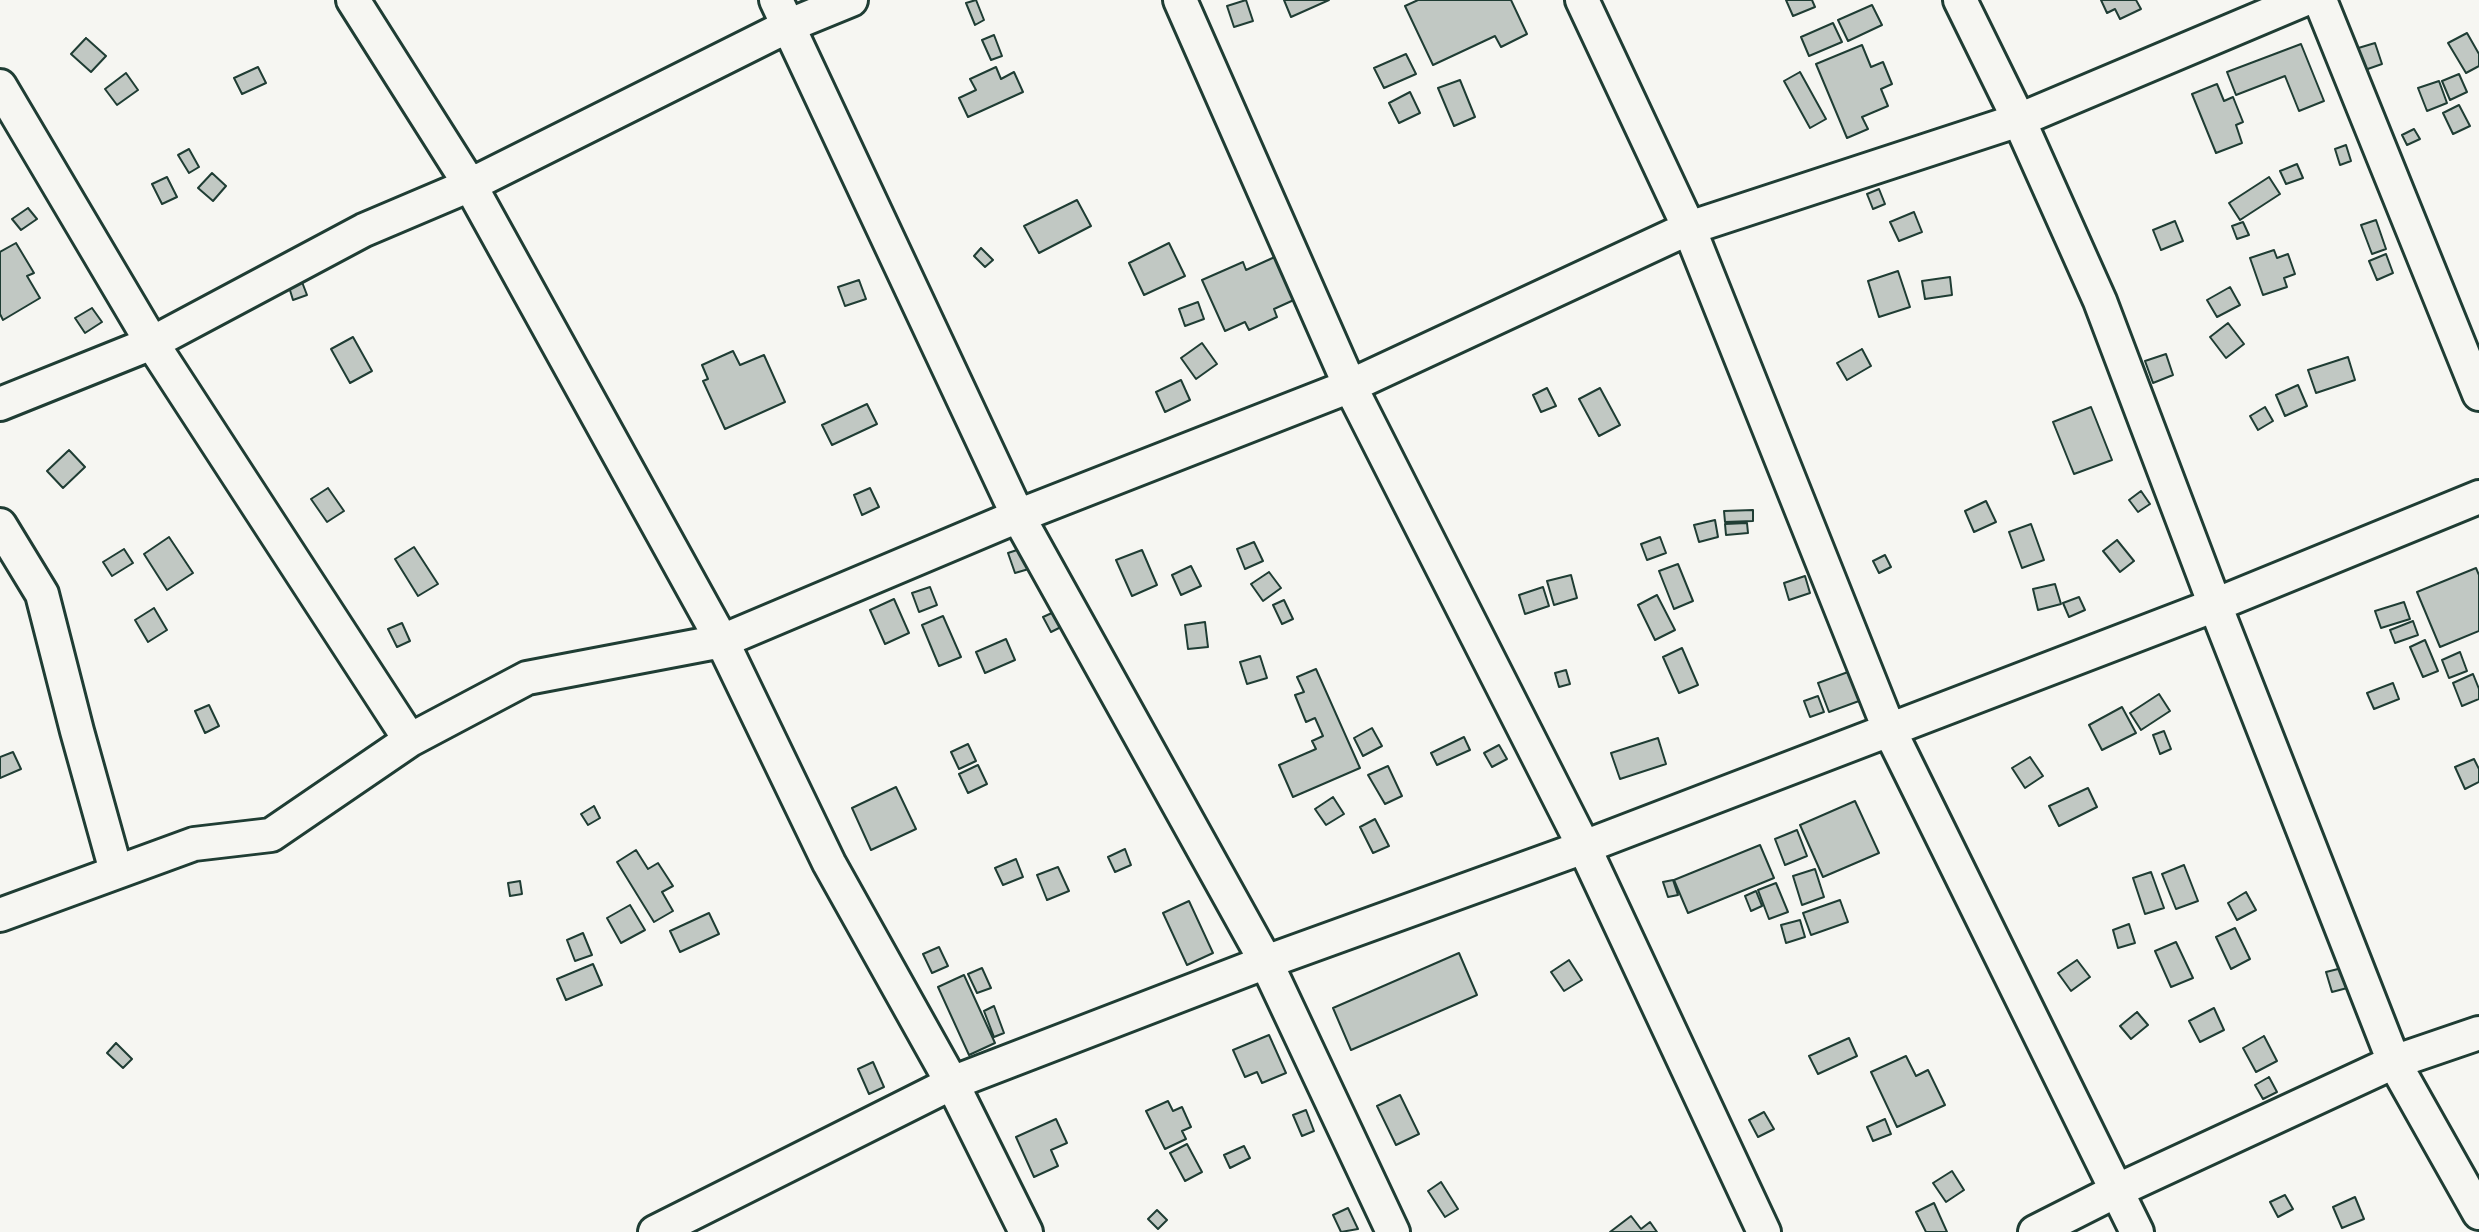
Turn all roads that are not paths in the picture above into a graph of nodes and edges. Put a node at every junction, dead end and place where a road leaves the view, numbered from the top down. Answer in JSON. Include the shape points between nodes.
{"nodes":[{"id":1,"x":353,"y":0,"type":"edge"},
{"id":2,"x":851,"y":0,"type":"edge"},
{"id":3,"x":1180,"y":0,"type":"edge"},
{"id":4,"x":1582,"y":0,"type":"edge"},
{"id":5,"x":1960,"y":0,"type":"edge"},
{"id":6,"x":2303,"y":0,"type":"edge"},
{"id":7,"x":2320,"y":0,"type":"edge"},
{"id":8,"x":783,"y":13,"type":"edge"},
{"id":9,"x":0,"y":86,"type":"edge"},
{"id":10,"x":2019,"y":120,"type":"junction"},
{"id":11,"x":470,"y":185,"type":"junction"},
{"id":12,"x":1689,"y":228,"type":"junction"},
{"id":13,"x":152,"y":343,"type":"junction"},
{"id":14,"x":1350,"y":386,"type":"junction"},
{"id":15,"x":2479,"y":394,"type":"edge"},
{"id":16,"x":0,"y":404,"type":"edge"},
{"id":17,"x":2479,"y":497,"type":"edge"},
{"id":18,"x":1018,"y":516,"type":"junction"},
{"id":19,"x":0,"y":525,"type":"edge"},
{"id":20,"x":2215,"y":605,"type":"junction"},
{"id":21,"x":722,"y":641,"type":"junction"},
{"id":22,"x":1889,"y":729,"type":"junction"},
{"id":23,"x":410,"y":740,"type":"junction"},
{"id":24,"x":1584,"y":847,"type":"junction"},
{"id":25,"x":116,"y":871,"type":"junction"},
{"id":26,"x":0,"y":915,"type":"edge"},
{"id":27,"x":1266,"y":962,"type":"junction"},
{"id":28,"x":2479,"y":1033,"type":"edge"},
{"id":29,"x":2394,"y":1062,"type":"junction"},
{"id":30,"x":952,"y":1083,"type":"junction"},
{"id":31,"x":2116,"y":1191,"type":"junction"},
{"id":32,"x":2479,"y":1213,"type":"edge"},
{"id":33,"x":656,"y":1232,"type":"edge"},
{"id":34,"x":1026,"y":1232,"type":"edge"},
{"id":35,"x":1393,"y":1232,"type":"edge"},
{"id":36,"x":1764,"y":1232,"type":"edge"},
{"id":37,"x":2035,"y":1232,"type":"edge"},
{"id":38,"x":2137,"y":1232,"type":"edge"}],
"edges":[{"from":1,"to":11,"type":"street"},
{"from":2,"to":8,"type":"street"},
{"from":3,"to":14,"type":"street"},
{"from":4,"to":12,"type":"street"},
{"from":5,"to":10,"type":"street"},
{"from":6,"to":10,"type":"street"},
{"from":7,"to":15,"type":"street"},
{"from":8,"to":11,"type":"street"},
{"from":8,"to":18,"type":"street"},
{"from":9,"to":13,"type":"street"},
{"from":10,"to":12,"type":"street"},
{"from":10,"to":20,"type":"street","via":[[2100,301]]},
{"from":11,"to":13,"type":"street","via":[[364,230]]},
{"from":11,"to":21,"type":"street"},
{"from":12,"to":14,"type":"street"},
{"from":12,"to":22,"type":"street"},
{"from":13,"to":16,"type":"street"},
{"from":13,"to":23,"type":"street"},
{"from":14,"to":18,"type":"street"},
{"from":14,"to":24,"type":"street"},
{"from":17,"to":20,"type":"street"},
{"from":18,"to":21,"type":"street"},
{"from":18,"to":27,"type":"street"},
{"from":19,"to":25,"type":"street","via":[[42,594]]},
{"from":20,"to":22,"type":"street"},
{"from":20,"to":29,"type":"street"},
{"from":21,"to":23,"type":"street","via":[[527,678]]},
{"from":21,"to":30,"type":"street","via":[[829,863]]},
{"from":22,"to":24,"type":"street"},
{"from":22,"to":31,"type":"street"},
{"from":23,"to":25,"type":"street","via":[[271,835],[194,844]]},
{"from":24,"to":27,"type":"street"},
{"from":24,"to":36,"type":"street"},
{"from":25,"to":26,"type":"street"},
{"from":27,"to":30,"type":"street"},
{"from":27,"to":35,"type":"street"},
{"from":28,"to":29,"type":"street"},
{"from":29,"to":31,"type":"street"},
{"from":29,"to":32,"type":"street"},
{"from":30,"to":33,"type":"street"},
{"from":30,"to":34,"type":"street"},
{"from":31,"to":37,"type":"street"},
{"from":31,"to":38,"type":"street"}]}
